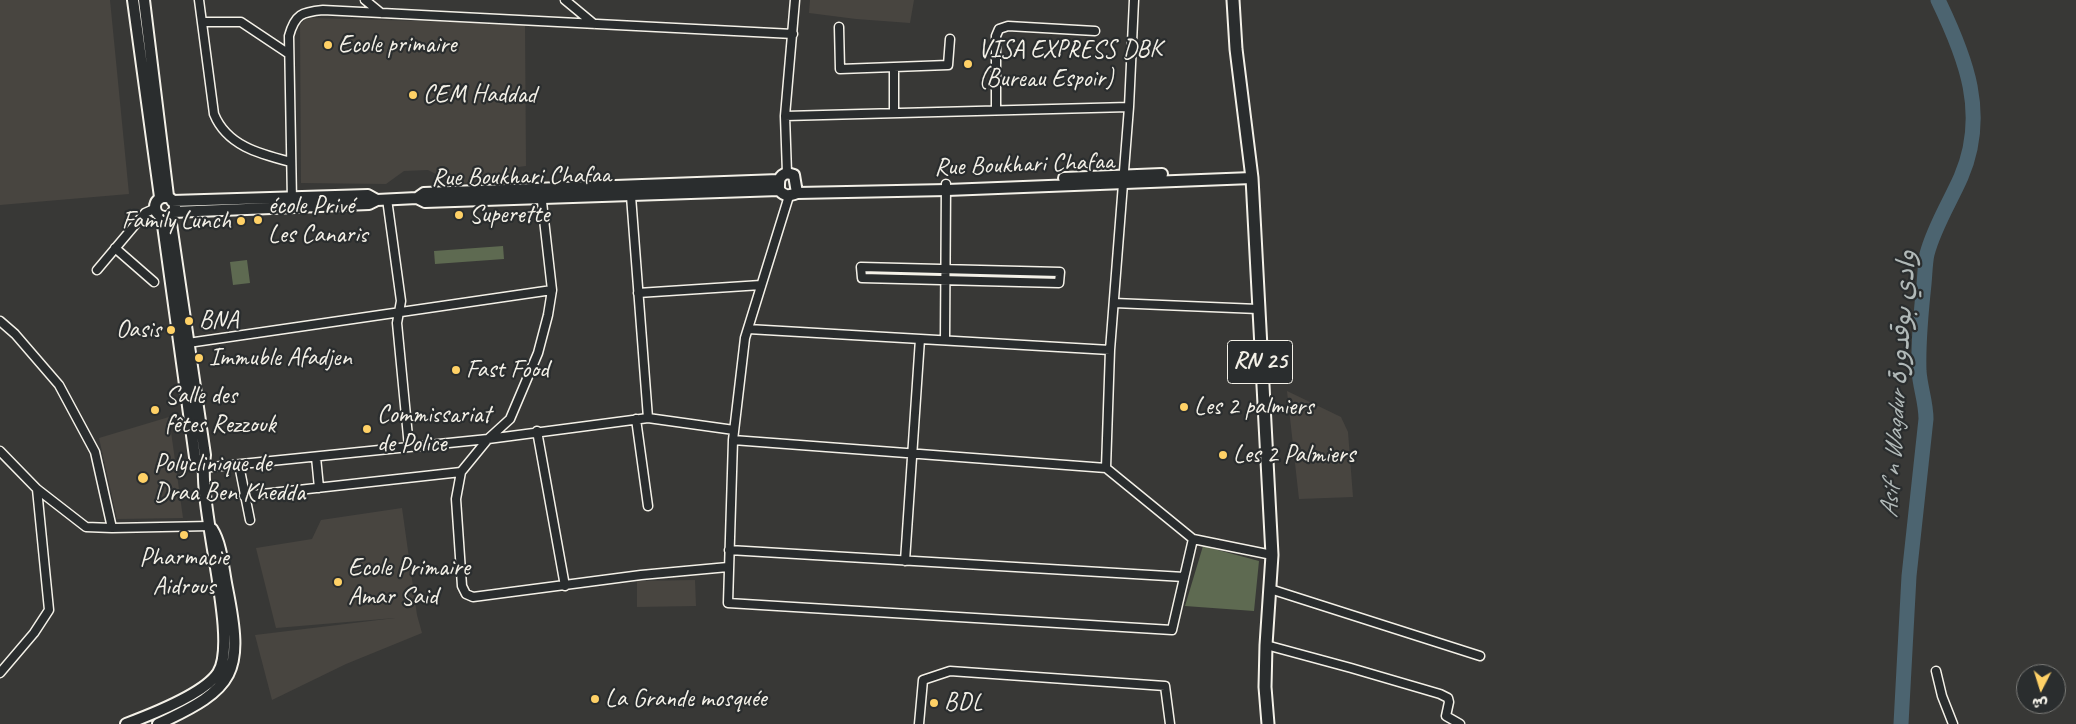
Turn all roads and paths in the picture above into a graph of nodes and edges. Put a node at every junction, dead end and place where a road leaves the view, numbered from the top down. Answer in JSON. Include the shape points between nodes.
{"nodes":[{"id":1,"x":133,"y":0,"type":"edge"},
{"id":2,"x":144,"y":0,"type":"edge"},
{"id":3,"x":199,"y":0,"type":"edge"},
{"id":4,"x":365,"y":0,"type":"edge"},
{"id":5,"x":565,"y":0,"type":"edge"},
{"id":6,"x":795,"y":0,"type":"edge"},
{"id":7,"x":1134,"y":0,"type":"edge"},
{"id":8,"x":1233,"y":0,"type":"edge"},
{"id":9,"x":381,"y":13,"type":"junction"},
{"id":10,"x":202,"y":22,"type":"junction"},
{"id":11,"x":594,"y":24,"type":"junction"},
{"id":12,"x":839,"y":27,"type":"dead end"},
{"id":13,"x":1095,"y":31,"type":"dead end"},
{"id":14,"x":793,"y":34,"type":"junction"},
{"id":15,"x":950,"y":39,"type":"dead end"},
{"id":16,"x":289,"y":54,"type":"junction"},
{"id":17,"x":894,"y":67,"type":"junction"},
{"id":18,"x":1129,"y":107,"type":"junction"},
{"id":19,"x":996,"y":110,"type":"junction"},
{"id":20,"x":894,"y":113,"type":"junction"},
{"id":21,"x":785,"y":116,"type":"junction"},
{"id":22,"x":291,"y":162,"type":"junction"},
{"id":23,"x":787,"y":173,"type":"junction"},
{"id":24,"x":1251,"y":175,"type":"junction"},
{"id":25,"x":1124,"y":178,"type":"junction"},
{"id":26,"x":779,"y":185,"type":"junction"},
{"id":27,"x":947,"y":187,"type":"junction"},
{"id":28,"x":794,"y":193,"type":"junction"},
{"id":29,"x":541,"y":194,"type":"junction"},
{"id":30,"x":631,"y":196,"type":"junction"},
{"id":31,"x":167,"y":198,"type":"junction"},
{"id":32,"x":382,"y":200,"type":"junction"},
{"id":33,"x":292,"y":203,"type":"junction"},
{"id":34,"x":156,"y":208,"type":"junction"},
{"id":35,"x":168,"y":215,"type":"junction"},
{"id":36,"x":116,"y":248,"type":"junction"},
{"id":37,"x":946,"y":269,"type":"junction"},
{"id":38,"x":97,"y":270,"type":"dead end"},
{"id":39,"x":946,"y":280,"type":"junction"},
{"id":40,"x":154,"y":282,"type":"dead end"},
{"id":41,"x":761,"y":285,"type":"junction"},
{"id":42,"x":552,"y":290,"type":"junction"},
{"id":43,"x":638,"y":293,"type":"junction"},
{"id":44,"x":1114,"y":303,"type":"junction"},
{"id":45,"x":1258,"y":310,"type":"junction"},
{"id":46,"x":399,"y":312,"type":"junction"},
{"id":47,"x":0,"y":321,"type":"edge"},
{"id":48,"x":748,"y":329,"type":"junction"},
{"id":49,"x":920,"y":339,"type":"junction"},
{"id":50,"x":945,"y":340,"type":"junction"},
{"id":51,"x":188,"y":342,"type":"junction"},
{"id":52,"x":1110,"y":350,"type":"junction"},
{"id":53,"x":648,"y":418,"type":"junction"},
{"id":54,"x":636,"y":419,"type":"junction"},
{"id":55,"x":734,"y":430,"type":"junction"},
{"id":56,"x":537,"y":431,"type":"junction"},
{"id":57,"x":488,"y":439,"type":"junction"},
{"id":58,"x":734,"y":440,"type":"junction"},
{"id":59,"x":409,"y":447,"type":"junction"},
{"id":60,"x":0,"y":451,"type":"edge"},
{"id":61,"x":912,"y":453,"type":"junction"},
{"id":62,"x":316,"y":457,"type":"junction"},
{"id":63,"x":239,"y":464,"type":"junction"},
{"id":64,"x":202,"y":468,"type":"junction"},
{"id":65,"x":1106,"y":468,"type":"junction"},
{"id":66,"x":460,"y":472,"type":"junction"},
{"id":67,"x":319,"y":488,"type":"junction"},
{"id":68,"x":37,"y":489,"type":"junction"},
{"id":69,"x":244,"y":496,"type":"junction"},
{"id":70,"x":648,"y":506,"type":"dead end"},
{"id":71,"x":250,"y":520,"type":"dead end"},
{"id":72,"x":210,"y":526,"type":"junction"},
{"id":73,"x":112,"y":528,"type":"junction"},
{"id":74,"x":1193,"y":539,"type":"junction"},
{"id":75,"x":730,"y":550,"type":"junction"},
{"id":76,"x":1272,"y":555,"type":"junction"},
{"id":77,"x":905,"y":560,"type":"junction"},
{"id":78,"x":728,"y":567,"type":"junction"},
{"id":79,"x":1184,"y":577,"type":"junction"},
{"id":80,"x":565,"y":586,"type":"junction"},
{"id":81,"x":1270,"y":589,"type":"junction"},
{"id":82,"x":1266,"y":645,"type":"junction"},
{"id":83,"x":1480,"y":656,"type":"dead end"},
{"id":84,"x":1936,"y":672,"type":"dead end"},
{"id":85,"x":0,"y":673,"type":"edge"},
{"id":86,"x":131,"y":723,"type":"edge"},
{"id":87,"x":158,"y":724,"type":"edge"},
{"id":88,"x":919,"y":724,"type":"edge"},
{"id":89,"x":1170,"y":724,"type":"edge"},
{"id":90,"x":1268,"y":724,"type":"edge"},
{"id":91,"x":1460,"y":724,"type":"edge"},
{"id":92,"x":1953,"y":724,"type":"edge"}],
"edges":[{"from":1,"to":31,"type":"main road"},
{"from":2,"to":31,"type":"main road"},
{"from":3,"to":10,"type":"street"},
{"from":4,"to":9,"type":"street"},
{"from":5,"to":11,"type":"street"},
{"from":6,"to":14,"type":"street"},
{"from":7,"to":18,"type":"street"},
{"from":8,"to":24,"type":"main road","number":"RN 25"},
{"from":9,"to":11,"type":"street"},
{"from":9,"to":16,"type":"street","via":[[306,12],[292,25]]},
{"from":10,"to":16,"type":"street","via":[[242,22]]},
{"from":10,"to":22,"type":"street","via":[[214,114],[220,127],[242,146]]},
{"from":11,"to":14,"type":"street"},
{"from":12,"to":17,"type":"street","via":[[840,69]]},
{"from":13,"to":19,"type":"street","via":[[1008,26],[999,29],[996,36]]},
{"from":14,"to":21,"type":"street"},
{"from":15,"to":17,"type":"street","via":[[948,65]]},
{"from":16,"to":22,"type":"street"},
{"from":17,"to":20,"type":"street"},
{"from":18,"to":19,"type":"street"},
{"from":18,"to":25,"type":"street"},
{"from":19,"to":20,"type":"street"},
{"from":20,"to":21,"type":"street"},
{"from":21,"to":23,"type":"street"},
{"from":22,"to":33,"type":"street"},
{"from":23,"to":26,"type":"main road","via":[[782,175]]},
{"from":23,"to":28,"type":"main road","via":[[794,175]]},
{"from":24,"to":25,"type":"main road","name":"Rue Boukhari Chafaa"},
{"from":24,"to":45,"type":"main road","number":"RN 25"},
{"from":25,"to":27,"type":"main road","name":"Rue Boukhari Chafaa"},
{"from":25,"to":44,"type":"street"},
{"from":26,"to":28,"type":"main road"},
{"from":26,"to":29,"type":"main road","name":"Rue Boukhari Chafaa"},
{"from":26,"to":30,"type":"main road","name":"Rue Boukhari Chafaa"},
{"from":27,"to":28,"type":"main road","name":"Rue Boukhari Chafaa"},
{"from":27,"to":37,"type":"street"},
{"from":28,"to":41,"type":"street"},
{"from":29,"to":30,"type":"main road","name":"Rue Boukhari Chafaa"},
{"from":29,"to":32,"type":"main road","name":"Rue Boukhari Chafaa","via":[[424,194],[418,198]]},
{"from":29,"to":42,"type":"street"},
{"from":30,"to":43,"type":"street"},
{"from":31,"to":33,"type":"main road"},
{"from":31,"to":34,"type":"main road"},
{"from":31,"to":35,"type":"main road","via":[[174,207]]},
{"from":32,"to":33,"type":"main road","via":[[369,204]]},
{"from":32,"to":46,"type":"street","via":[[401,301]]},
{"from":33,"to":35,"type":"main road"},
{"from":34,"to":35,"type":"main road"},
{"from":34,"to":36,"type":"street","via":[[145,213]]},
{"from":35,"to":51,"type":"main road"},
{"from":35,"to":64,"type":"main road","via":[[195,457]]},
{"from":36,"to":38,"type":"street"},
{"from":36,"to":40,"type":"street"},
{"from":37,"to":39,"type":"street"},
{"from":37,"to":39,"type":"street","via":[[862,267],[862,278]]},
{"from":37,"to":39,"type":"street","via":[[1060,272],[1059,283]]},
{"from":39,"to":50,"type":"street"},
{"from":41,"to":43,"type":"street"},
{"from":41,"to":48,"type":"street"},
{"from":42,"to":46,"type":"street"},
{"from":42,"to":57,"type":"street","via":[[538,353],[510,419]]},
{"from":43,"to":53,"type":"street"},
{"from":44,"to":45,"type":"street"},
{"from":44,"to":52,"type":"street"},
{"from":45,"to":76,"type":"main road","number":"RN 25"},
{"from":46,"to":51,"type":"street"},
{"from":46,"to":59,"type":"street","via":[[397,323]]},
{"from":47,"to":73,"type":"street","via":[[59,385],[95,452]]},
{"from":48,"to":49,"type":"street"},
{"from":48,"to":55,"type":"street"},
{"from":49,"to":50,"type":"street"},
{"from":49,"to":61,"type":"street"},
{"from":50,"to":52,"type":"street"},
{"from":51,"to":64,"type":"main road","via":[[204,455]]},
{"from":52,"to":65,"type":"street"},
{"from":53,"to":54,"type":"street"},
{"from":53,"to":55,"type":"street"},
{"from":54,"to":56,"type":"street"},
{"from":54,"to":70,"type":"street"},
{"from":55,"to":58,"type":"street"},
{"from":56,"to":57,"type":"street"},
{"from":56,"to":80,"type":"street"},
{"from":57,"to":59,"type":"street"},
{"from":57,"to":66,"type":"street"},
{"from":58,"to":61,"type":"street"},
{"from":58,"to":75,"type":"street"},
{"from":59,"to":62,"type":"street"},
{"from":60,"to":68,"type":"street"},
{"from":61,"to":65,"type":"street"},
{"from":61,"to":77,"type":"street"},
{"from":62,"to":63,"type":"street"},
{"from":62,"to":67,"type":"street"},
{"from":63,"to":64,"type":"street"},
{"from":63,"to":69,"type":"street"},
{"from":64,"to":72,"type":"main road"},
{"from":65,"to":74,"type":"street"},
{"from":66,"to":67,"type":"street"},
{"from":66,"to":80,"type":"street","via":[[456,499],[462,586],[466,594],[473,597]]},
{"from":67,"to":69,"type":"street"},
{"from":68,"to":73,"type":"street","via":[[86,527]]},
{"from":68,"to":85,"type":"street","via":[[49,610]]},
{"from":69,"to":71,"type":"street"},
{"from":72,"to":73,"type":"street"},
{"from":72,"to":86,"type":"main road","via":[[223,626],[221,667],[212,680],[198,690]]},
{"from":72,"to":87,"type":"main road","via":[[218,544],[234,619],[232,665],[220,688],[210,697]]},
{"from":74,"to":76,"type":"street"},
{"from":74,"to":79,"type":"street"},
{"from":75,"to":77,"type":"street"},
{"from":75,"to":78,"type":"street"},
{"from":76,"to":81,"type":"main road","number":"RN 25"},
{"from":77,"to":79,"type":"street"},
{"from":78,"to":79,"type":"street","via":[[728,603],[1172,630]]},
{"from":78,"to":80,"type":"street"},
{"from":81,"to":82,"type":"main road","number":"RN 25"},
{"from":81,"to":83,"type":"street"},
{"from":82,"to":90,"type":"main road","number":"RN 25"},
{"from":82,"to":91,"type":"street","via":[[1440,694],[1448,698],[1446,716]]},
{"from":84,"to":92,"type":"street"},
{"from":88,"to":89,"type":"street","via":[[923,680],[950,671],[1165,686]]}]}
